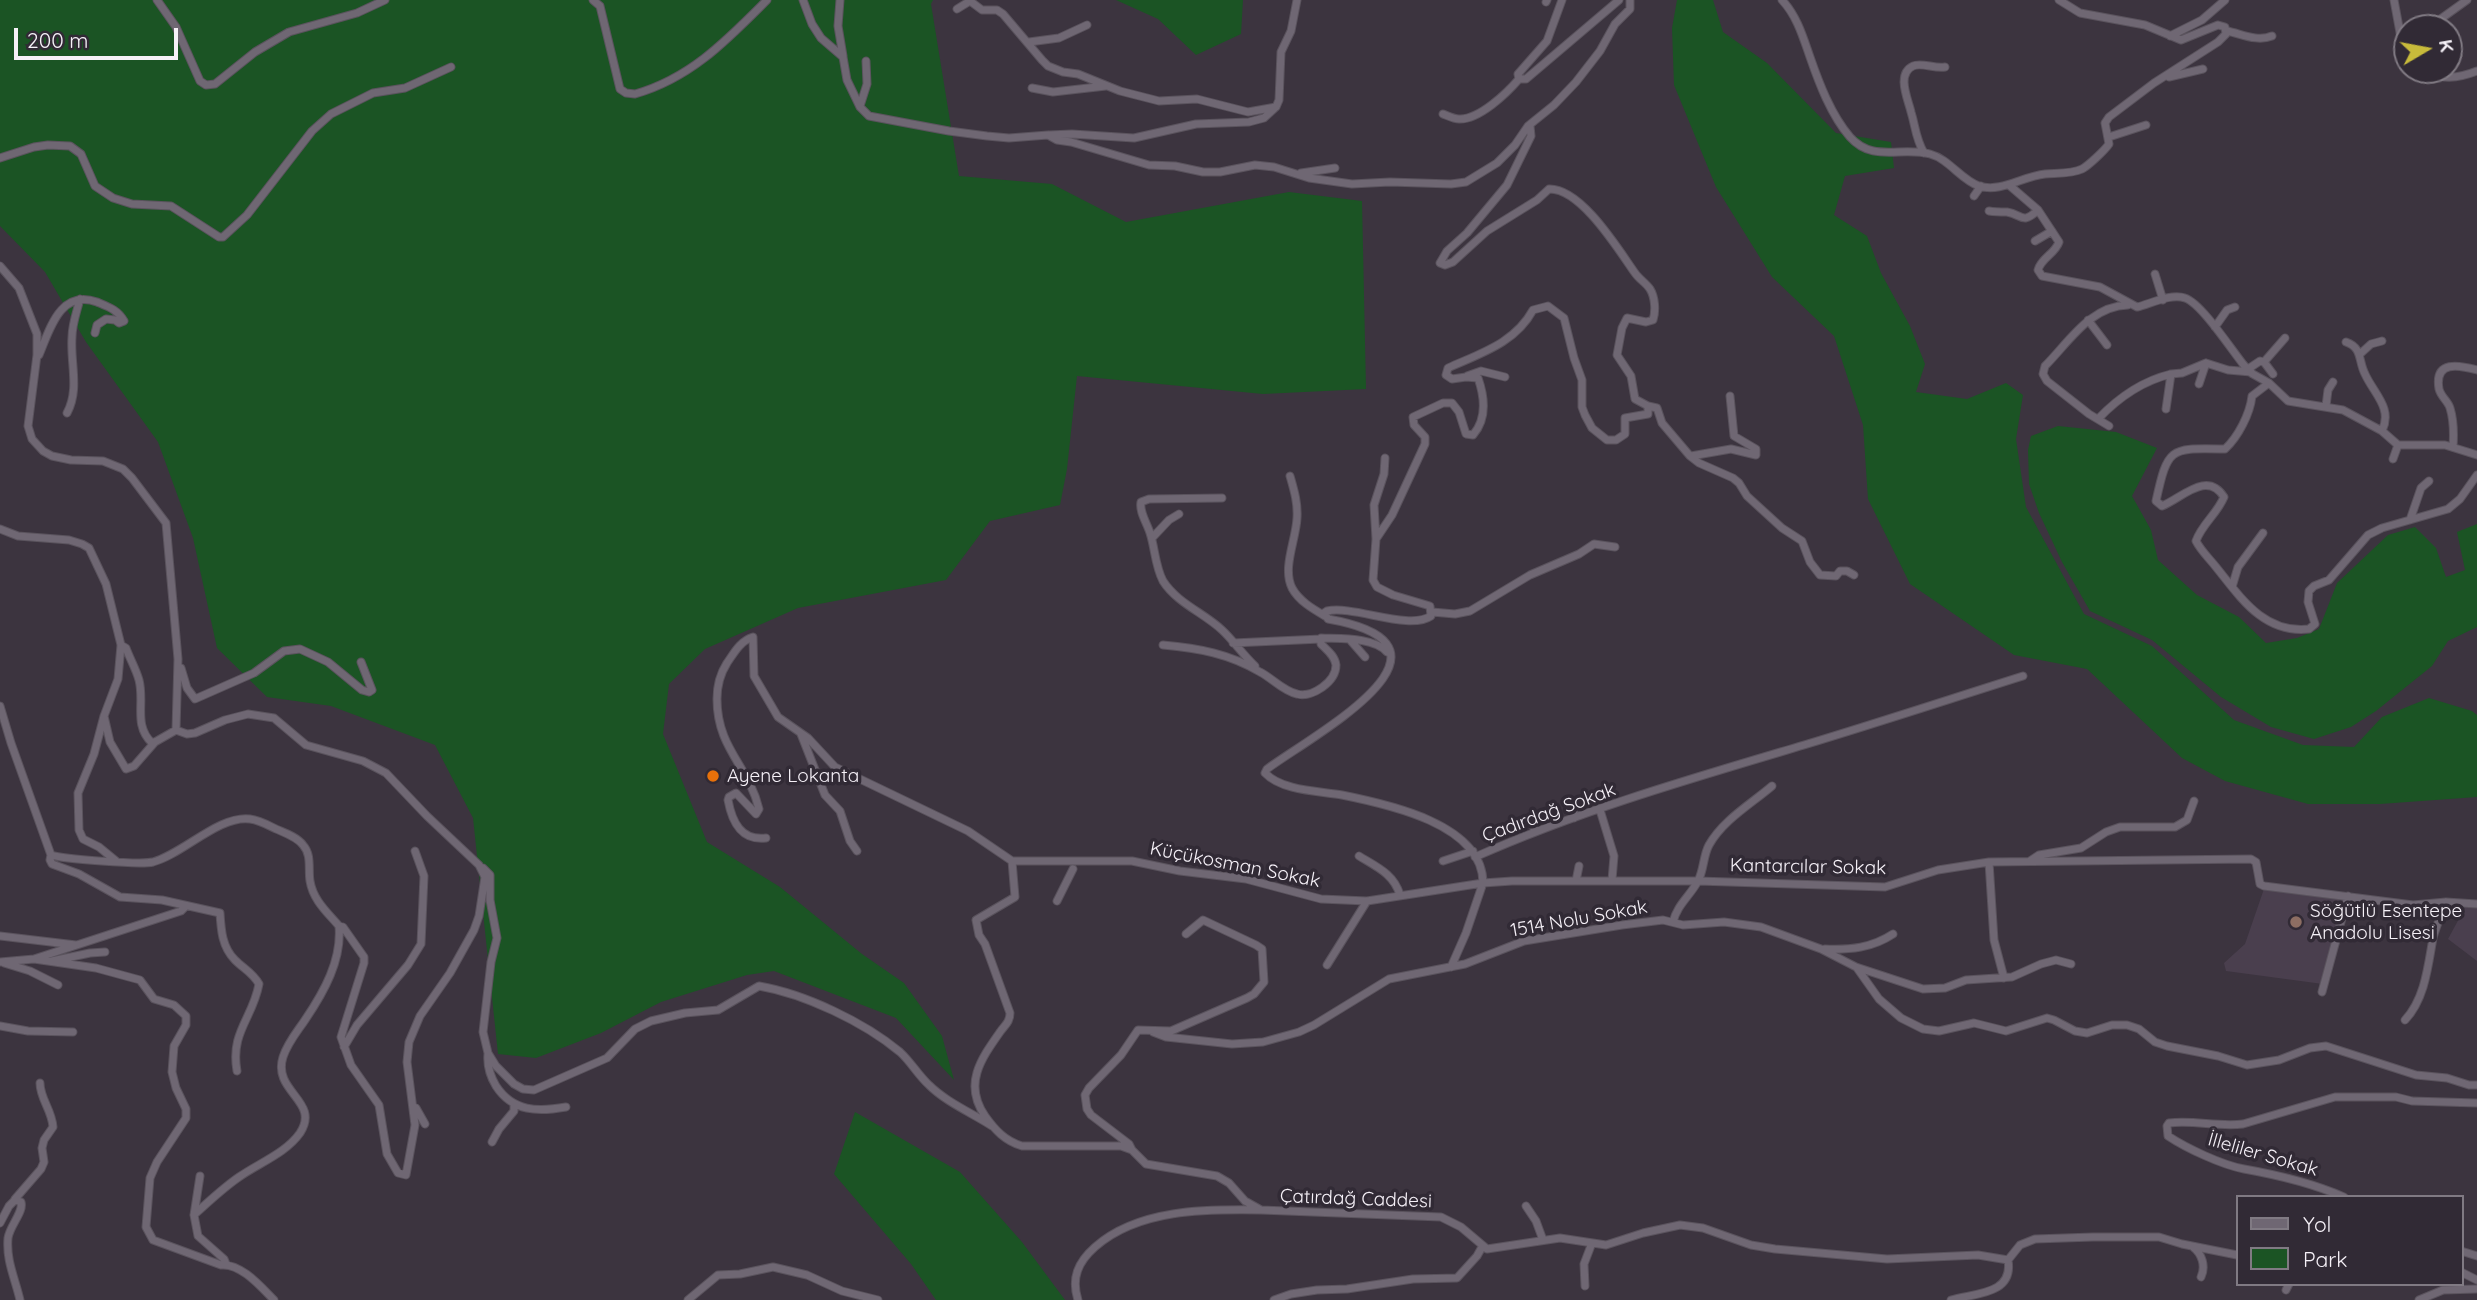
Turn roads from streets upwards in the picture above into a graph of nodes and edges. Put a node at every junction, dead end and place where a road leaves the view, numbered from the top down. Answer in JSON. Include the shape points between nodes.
{"nodes":[{"id":1,"x":157,"y":0,"type":"edge"},
{"id":2,"x":385,"y":0,"type":"edge"},
{"id":3,"x":593,"y":0,"type":"edge"},
{"id":4,"x":767,"y":0,"type":"edge"},
{"id":5,"x":803,"y":0,"type":"edge"},
{"id":6,"x":840,"y":0,"type":"edge"},
{"id":7,"x":1297,"y":0,"type":"edge"},
{"id":8,"x":1562,"y":0,"type":"edge"},
{"id":9,"x":1619,"y":0,"type":"edge"},
{"id":10,"x":1630,"y":0,"type":"edge"},
{"id":11,"x":1782,"y":0,"type":"edge"},
{"id":12,"x":2059,"y":0,"type":"edge"},
{"id":13,"x":2225,"y":0,"type":"edge"},
{"id":14,"x":2467,"y":0,"type":"edge"},
{"id":15,"x":957,"y":9,"type":"dead end"},
{"id":16,"x":2448,"y":14,"type":"edge"},
{"id":17,"x":1087,"y":25,"type":"dead end"},
{"id":18,"x":2227,"y":31,"type":"junction"},
{"id":19,"x":2272,"y":36,"type":"dead end"},
{"id":20,"x":2169,"y":37,"type":"junction"},
{"id":21,"x":1028,"y":42,"type":"junction"},
{"id":22,"x":843,"y":57,"type":"junction"},
{"id":23,"x":866,"y":61,"type":"dead end"},
{"id":24,"x":451,"y":67,"type":"dead end"},
{"id":25,"x":1945,"y":67,"type":"dead end"},
{"id":26,"x":2203,"y":69,"type":"dead end"},
{"id":27,"x":1519,"y":79,"type":"junction"},
{"id":28,"x":2158,"y":80,"type":"junction"},
{"id":29,"x":1107,"y":86,"type":"junction"},
{"id":30,"x":1032,"y":88,"type":"dead end"},
{"id":31,"x":860,"y":107,"type":"junction"},
{"id":32,"x":1276,"y":107,"type":"junction"},
{"id":33,"x":1443,"y":114,"type":"dead end"},
{"id":34,"x":2146,"y":125,"type":"dead end"},
{"id":35,"x":1531,"y":126,"type":"junction"},
{"id":36,"x":1048,"y":135,"type":"junction"},
{"id":37,"x":2109,"y":137,"type":"junction"},
{"id":38,"x":1924,"y":153,"type":"junction"},
{"id":39,"x":0,"y":158,"type":"edge"},
{"id":40,"x":1335,"y":168,"type":"dead end"},
{"id":41,"x":1297,"y":173,"type":"junction"},
{"id":42,"x":2009,"y":185,"type":"junction"},
{"id":43,"x":1981,"y":186,"type":"junction"},
{"id":44,"x":1974,"y":196,"type":"dead end"},
{"id":45,"x":2038,"y":210,"type":"junction"},
{"id":46,"x":1989,"y":211,"type":"dead end"},
{"id":47,"x":2052,"y":231,"type":"junction"},
{"id":48,"x":2035,"y":241,"type":"dead end"},
{"id":49,"x":0,"y":266,"type":"edge"},
{"id":50,"x":2155,"y":274,"type":"dead end"},
{"id":51,"x":80,"y":299,"type":"junction"},
{"id":52,"x":2163,"y":300,"type":"junction"},
{"id":53,"x":2128,"y":304,"type":"junction"},
{"id":54,"x":2235,"y":307,"type":"dead end"},
{"id":55,"x":2088,"y":320,"type":"junction"},
{"id":56,"x":2215,"y":327,"type":"junction"},
{"id":57,"x":95,"y":333,"type":"dead end"},
{"id":58,"x":2286,"y":338,"type":"dead end"},
{"id":59,"x":2382,"y":341,"type":"dead end"},
{"id":60,"x":2346,"y":342,"type":"dead end"},
{"id":61,"x":2107,"y":345,"type":"dead end"},
{"id":62,"x":2360,"y":354,"type":"junction"},
{"id":63,"x":37,"y":361,"type":"junction"},
{"id":64,"x":2264,"y":362,"type":"junction"},
{"id":65,"x":2206,"y":363,"type":"junction"},
{"id":66,"x":2477,"y":370,"type":"edge"},
{"id":67,"x":2250,"y":371,"type":"junction"},
{"id":68,"x":2171,"y":374,"type":"junction"},
{"id":69,"x":2273,"y":374,"type":"dead end"},
{"id":70,"x":1466,"y":377,"type":"junction"},
{"id":71,"x":1505,"y":377,"type":"dead end"},
{"id":72,"x":2333,"y":382,"type":"dead end"},
{"id":73,"x":2269,"y":383,"type":"junction"},
{"id":74,"x":2199,"y":384,"type":"dead end"},
{"id":75,"x":1730,"y":397,"type":"dead end"},
{"id":76,"x":1647,"y":406,"type":"junction"},
{"id":77,"x":2326,"y":406,"type":"junction"},
{"id":78,"x":2166,"y":409,"type":"dead end"},
{"id":79,"x":67,"y":413,"type":"dead end"},
{"id":80,"x":2098,"y":419,"type":"junction"},
{"id":81,"x":2109,"y":426,"type":"dead end"},
{"id":82,"x":2382,"y":431,"type":"junction"},
{"id":83,"x":2398,"y":445,"type":"junction"},
{"id":84,"x":2453,"y":447,"type":"junction"},
{"id":85,"x":2477,"y":455,"type":"edge"},
{"id":86,"x":1690,"y":456,"type":"junction"},
{"id":87,"x":1385,"y":458,"type":"dead end"},
{"id":88,"x":2393,"y":459,"type":"dead end"},
{"id":89,"x":2477,"y":475,"type":"edge"},
{"id":90,"x":1290,"y":476,"type":"dead end"},
{"id":91,"x":2428,"y":481,"type":"dead end"},
{"id":92,"x":1222,"y":498,"type":"dead end"},
{"id":93,"x":1179,"y":514,"type":"dead end"},
{"id":94,"x":2410,"y":520,"type":"junction"},
{"id":95,"x":0,"y":529,"type":"edge"},
{"id":96,"x":2263,"y":533,"type":"dead end"},
{"id":97,"x":1152,"y":538,"type":"junction"},
{"id":98,"x":1376,"y":540,"type":"junction"},
{"id":99,"x":1615,"y":547,"type":"dead end"},
{"id":100,"x":1854,"y":575,"type":"dead end"},
{"id":101,"x":2232,"y":587,"type":"junction"},
{"id":102,"x":1432,"y":612,"type":"junction"},
{"id":103,"x":1325,"y":617,"type":"junction"},
{"id":104,"x":1321,"y":639,"type":"junction"},
{"id":105,"x":1350,"y":641,"type":"junction"},
{"id":106,"x":1233,"y":643,"type":"junction"},
{"id":107,"x":121,"y":645,"type":"junction"},
{"id":108,"x":1163,"y":645,"type":"dead end"},
{"id":109,"x":1390,"y":655,"type":"junction"},
{"id":110,"x":1365,"y":657,"type":"dead end"},
{"id":111,"x":178,"y":661,"type":"junction"},
{"id":112,"x":361,"y":662,"type":"dead end"},
{"id":113,"x":1261,"y":672,"type":"junction"},
{"id":114,"x":2023,"y":676,"type":"dead end"},
{"id":115,"x":0,"y":706,"type":"edge"},
{"id":116,"x":104,"y":716,"type":"junction"},
{"id":117,"x":176,"y":730,"type":"junction"},
{"id":118,"x":800,"y":733,"type":"junction"},
{"id":119,"x":155,"y":742,"type":"junction"},
{"id":120,"x":1772,"y":786,"type":"dead end"},
{"id":121,"x":2194,"y":801,"type":"dead end"},
{"id":122,"x":1573,"y":802,"type":"dead end"},
{"id":123,"x":1600,"y":810,"type":"junction"},
{"id":124,"x":1534,"y":815,"type":"dead end"},
{"id":125,"x":1574,"y":818,"type":"junction"},
{"id":126,"x":1534,"y":831,"type":"junction"},
{"id":127,"x":765,"y":838,"type":"dead end"},
{"id":128,"x":415,"y":851,"type":"dead end"},
{"id":129,"x":857,"y":851,"type":"dead end"},
{"id":130,"x":1474,"y":854,"type":"junction"},
{"id":131,"x":51,"y":855,"type":"junction"},
{"id":132,"x":1359,"y":856,"type":"dead end"},
{"id":133,"x":117,"y":861,"type":"junction"},
{"id":134,"x":1012,"y":861,"type":"junction"},
{"id":135,"x":1443,"y":861,"type":"dead end"},
{"id":136,"x":2031,"y":861,"type":"junction"},
{"id":137,"x":1989,"y":862,"type":"junction"},
{"id":138,"x":479,"y":865,"type":"junction"},
{"id":139,"x":1578,"y":866,"type":"dead end"},
{"id":140,"x":1073,"y":869,"type":"dead end"},
{"id":141,"x":1612,"y":880,"type":"junction"},
{"id":142,"x":1576,"y":881,"type":"junction"},
{"id":143,"x":1698,"y":881,"type":"junction"},
{"id":144,"x":1483,"y":883,"type":"junction"},
{"id":145,"x":1400,"y":895,"type":"junction"},
{"id":146,"x":2348,"y":896,"type":"junction"},
{"id":147,"x":1057,"y":901,"type":"dead end"},
{"id":148,"x":1367,"y":901,"type":"junction"},
{"id":149,"x":2446,"y":902,"type":"junction"},
{"id":150,"x":2477,"y":904,"type":"edge"},
{"id":151,"x":187,"y":906,"type":"junction"},
{"id":152,"x":1673,"y":922,"type":"junction"},
{"id":153,"x":339,"y":926,"type":"junction"},
{"id":154,"x":1186,"y":934,"type":"dead end"},
{"id":155,"x":1893,"y":934,"type":"dead end"},
{"id":156,"x":0,"y":936,"type":"edge"},
{"id":157,"x":80,"y":945,"type":"junction"},
{"id":158,"x":1821,"y":949,"type":"junction"},
{"id":159,"x":105,"y":952,"type":"dead end"},
{"id":160,"x":34,"y":959,"type":"junction"},
{"id":161,"x":0,"y":962,"type":"edge"},
{"id":162,"x":44,"y":962,"type":"junction"},
{"id":163,"x":2071,"y":964,"type":"dead end"},
{"id":164,"x":1327,"y":965,"type":"dead end"},
{"id":165,"x":1451,"y":967,"type":"junction"},
{"id":166,"x":1856,"y":967,"type":"junction"},
{"id":167,"x":2004,"y":978,"type":"junction"},
{"id":168,"x":58,"y":985,"type":"dead end"},
{"id":169,"x":2322,"y":992,"type":"dead end"},
{"id":170,"x":2405,"y":1020,"type":"dead end"},
{"id":171,"x":0,"y":1026,"type":"edge"},
{"id":172,"x":1150,"y":1030,"type":"junction"},
{"id":173,"x":73,"y":1032,"type":"dead end"},
{"id":174,"x":344,"y":1047,"type":"junction"},
{"id":175,"x":488,"y":1053,"type":"junction"},
{"id":176,"x":237,"y":1071,"type":"dead end"},
{"id":177,"x":40,"y":1083,"type":"dead end"},
{"id":178,"x":2477,"y":1085,"type":"edge"},
{"id":179,"x":2477,"y":1103,"type":"edge"},
{"id":180,"x":414,"y":1104,"type":"junction"},
{"id":181,"x":514,"y":1104,"type":"junction"},
{"id":182,"x":566,"y":1107,"type":"dead end"},
{"id":183,"x":425,"y":1124,"type":"dead end"},
{"id":184,"x":992,"y":1126,"type":"junction"},
{"id":185,"x":492,"y":1142,"type":"dead end"},
{"id":186,"x":1132,"y":1150,"type":"junction"},
{"id":187,"x":200,"y":1176,"type":"dead end"},
{"id":188,"x":2339,"y":1195,"type":"edge"},
{"id":189,"x":15,"y":1200,"type":"junction"},
{"id":190,"x":1526,"y":1206,"type":"dead end"},
{"id":191,"x":1261,"y":1210,"type":"junction"},
{"id":192,"x":194,"y":1215,"type":"junction"},
{"id":193,"x":0,"y":1223,"type":"edge"},
{"id":194,"x":1543,"y":1240,"type":"junction"},
{"id":195,"x":1592,"y":1243,"type":"junction"},
{"id":196,"x":2192,"y":1246,"type":"junction"},
{"id":197,"x":1482,"y":1247,"type":"junction"},
{"id":198,"x":2236,"y":1255,"type":"edge"},
{"id":199,"x":2008,"y":1260,"type":"junction"},
{"id":200,"x":226,"y":1264,"type":"junction"},
{"id":201,"x":2201,"y":1277,"type":"dead end"},
{"id":202,"x":1585,"y":1286,"type":"dead end"},
{"id":203,"x":2477,"y":1289,"type":"edge"},
{"id":204,"x":20,"y":1300,"type":"edge"},
{"id":205,"x":274,"y":1300,"type":"edge"},
{"id":206,"x":688,"y":1300,"type":"edge"},
{"id":207,"x":878,"y":1300,"type":"edge"},
{"id":208,"x":1078,"y":1300,"type":"edge"},
{"id":209,"x":1274,"y":1300,"type":"edge"},
{"id":210,"x":1951,"y":1300,"type":"edge"},
{"id":211,"x":2419,"y":1300,"type":"edge"}],
"edges":[{"from":1,"to":2,"type":"street","via":[[206,85],[215,84],[289,32]]},
{"from":3,"to":4,"type":"street","via":[[600,6],[620,89],[635,94],[682,74],[717,50]]},
{"from":5,"to":22,"type":"street","via":[[811,24]]},
{"from":6,"to":22,"type":"street"},
{"from":7,"to":32,"type":"street","via":[[1281,52]]},
{"from":8,"to":27,"type":"street","via":[[1547,41],[1518,74]]},
{"from":9,"to":27,"type":"street","via":[[1526,79]]},
{"from":10,"to":35,"type":"street","via":[[1630,9],[1586,70]]},
{"from":11,"to":38,"type":"street","via":[[1798,24],[1821,86],[1848,135],[1874,152]]},
{"from":12,"to":20,"type":"street","via":[[2081,13],[2145,25]]},
{"from":13,"to":20,"type":"street","via":[[2202,20]]},
{"from":14,"to":16,"type":"street"},
{"from":15,"to":21,"type":"street","via":[[970,1],[982,10],[997,10]]},
{"from":17,"to":21,"type":"street","via":[[1059,38]]},
{"from":18,"to":19,"type":"street","via":[[2265,39]]},
{"from":18,"to":20,"type":"street","via":[[2218,25],[2185,40]]},
{"from":18,"to":28,"type":"street","via":[[2221,40]]},
{"from":21,"to":29,"type":"street","via":[[1048,66]]},
{"from":22,"to":31,"type":"street","via":[[847,80]]},
{"from":23,"to":31,"type":"street","via":[[867,84]]},
{"from":24,"to":39,"type":"street","via":[[405,88],[373,93],[331,114],[312,131],[247,215],[223,237],[171,206],[113,198],[96,186],[81,154],[70,146],[41,146]]},
{"from":25,"to":38,"type":"street","via":[[1917,65],[1906,74],[1914,132]]},
{"from":26,"to":28,"type":"street"},
{"from":27,"to":33,"type":"street","via":[[1472,117],[1457,119]]},
{"from":28,"to":37,"type":"street","via":[[2106,120]]},
{"from":29,"to":30,"type":"street","via":[[1053,92]]},
{"from":29,"to":32,"type":"street","via":[[1159,101],[1197,99],[1248,112]]},
{"from":31,"to":36,"type":"street","via":[[869,116],[949,131],[1009,138]]},
{"from":32,"to":36,"type":"street","via":[[1257,121],[1204,123],[1134,138]]},
{"from":34,"to":37,"type":"street"},
{"from":35,"to":41,"type":"street","via":[[1497,163],[1466,182],[1362,185]]},
{"from":35,"to":76,"type":"street","via":[[1531,136],[1507,185],[1440,263],[1452,262],[1487,231],[1549,189],[1564,191],[1601,226],[1650,290],[1653,320],[1627,318],[1617,346],[1617,355],[1631,376],[1635,399]]},
{"from":36,"to":41,"type":"street","via":[[1149,165],[1220,172],[1255,165]]},
{"from":37,"to":42,"type":"street","via":[[2107,148],[2081,170],[2038,175]]},
{"from":38,"to":43,"type":"street"},
{"from":40,"to":41,"type":"street"},
{"from":42,"to":43,"type":"street"},
{"from":42,"to":45,"type":"street"},
{"from":43,"to":44,"type":"street"},
{"from":45,"to":46,"type":"street","via":[[2022,219],[2008,212]]},
{"from":45,"to":47,"type":"street"},
{"from":47,"to":48,"type":"street"},
{"from":47,"to":53,"type":"street","via":[[2059,242],[2040,263],[2042,276],[2100,287]]},
{"from":49,"to":63,"type":"street","via":[[19,288],[37,334]]},
{"from":50,"to":52,"type":"street"},
{"from":51,"to":57,"type":"street","via":[[113,308],[124,321],[106,319]]},
{"from":51,"to":63,"type":"street","via":[[54,318]]},
{"from":51,"to":79,"type":"street","via":[[72,335],[75,379]]},
{"from":52,"to":53,"type":"street","via":[[2137,307]]},
{"from":52,"to":56,"type":"street","via":[[2184,298],[2198,306]]},
{"from":53,"to":55,"type":"street"},
{"from":54,"to":56,"type":"street","via":[[2227,310]]},
{"from":55,"to":61,"type":"street"},
{"from":55,"to":80,"type":"street","via":[[2045,366],[2043,374]]},
{"from":56,"to":67,"type":"street"},
{"from":58,"to":64,"type":"street"},
{"from":59,"to":62,"type":"street"},
{"from":60,"to":62,"type":"street"},
{"from":62,"to":82,"type":"street","via":[[2364,374],[2384,408]]},
{"from":63,"to":111,"type":"street","via":[[28,426],[32,439],[52,456],[103,461],[123,469],[163,518]]},
{"from":64,"to":67,"type":"street"},
{"from":64,"to":69,"type":"street"},
{"from":65,"to":67,"type":"street"},
{"from":65,"to":68,"type":"street"},
{"from":65,"to":74,"type":"street"},
{"from":66,"to":84,"type":"street","via":[[2454,365],[2440,377],[2440,392],[2453,420]]},
{"from":67,"to":73,"type":"street"},
{"from":68,"to":78,"type":"street"},
{"from":68,"to":80,"type":"street","via":[[2136,388]]},
{"from":70,"to":71,"type":"street","via":[[1481,371]]},
{"from":70,"to":76,"type":"street","via":[[1452,379],[1446,372],[1502,343],[1524,326],[1533,310],[1548,306],[1564,318],[1582,380],[1582,407],[1592,428],[1608,440],[1622,438],[1625,418],[1645,416],[1650,411]]},
{"from":70,"to":98,"type":"street","via":[[1478,378],[1480,384],[1481,425],[1473,435],[1466,433],[1455,406],[1448,402],[1413,417],[1425,444]]},
{"from":72,"to":77,"type":"street"},
{"from":73,"to":77,"type":"street","via":[[2288,401]]},
{"from":73,"to":101,"type":"street","via":[[2252,396],[2239,431],[2225,449],[2195,447],[2169,459],[2155,501],[2162,506],[2197,488],[2218,488],[2224,497],[2196,541]]},
{"from":75,"to":86,"type":"street","via":[[1734,436],[1756,449],[1756,455],[1731,449]]},
{"from":76,"to":86,"type":"street","via":[[1657,408],[1661,423]]},
{"from":77,"to":82,"type":"street"},
{"from":80,"to":81,"type":"street"},
{"from":82,"to":83,"type":"street"},
{"from":83,"to":84,"type":"street"},
{"from":83,"to":88,"type":"street"},
{"from":84,"to":85,"type":"street"},
{"from":86,"to":100,"type":"street","via":[[1740,483],[1747,496],[1802,541],[1821,575],[1836,576],[1840,571]]},
{"from":87,"to":98,"type":"street","via":[[1374,505]]},
{"from":89,"to":94,"type":"street","via":[[2455,504]]},
{"from":90,"to":103,"type":"street","via":[[1297,499],[1288,572],[1291,587]]},
{"from":91,"to":94,"type":"street"},
{"from":92,"to":97,"type":"street","via":[[1141,502]]},
{"from":93,"to":97,"type":"street"},
{"from":94,"to":101,"type":"street","via":[[2368,535],[2329,580],[2309,591],[2315,624],[2309,629],[2265,620]]},
{"from":95,"to":107,"type":"street","via":[[18,536],[69,540],[89,548],[106,584]]},
{"from":96,"to":101,"type":"street","via":[[2238,567]]},
{"from":97,"to":106,"type":"street","via":[[1165,583]]},
{"from":98,"to":102,"type":"street","via":[[1373,580],[1377,587],[1430,606]]},
{"from":99,"to":102,"type":"street","via":[[1594,544],[1469,611]]},
{"from":102,"to":103,"type":"street","via":[[1423,620],[1331,609]]},
{"from":103,"to":109,"type":"street","via":[[1372,632]]},
{"from":104,"to":105,"type":"street"},
{"from":104,"to":106,"type":"street"},
{"from":104,"to":113,"type":"street","via":[[1336,666],[1333,678],[1323,687],[1297,694]]},
{"from":105,"to":109,"type":"street","via":[[1384,648]]},
{"from":105,"to":110,"type":"street"},
{"from":106,"to":113,"type":"street"},
{"from":107,"to":116,"type":"street","via":[[118,679]]},
{"from":107,"to":119,"type":"street","via":[[139,681],[144,736]]},
{"from":108,"to":113,"type":"street","via":[[1197,648]]},
{"from":109,"to":130,"type":"street","name":"Çadırdağ Sokak","via":[[1388,673],[1375,690],[1265,773],[1281,783],[1382,803],[1408,813],[1451,831]]},
{"from":111,"to":112,"type":"street","via":[[195,699],[254,673],[284,651],[300,649],[328,662],[369,692],[369,678]]},
{"from":111,"to":117,"type":"street"},
{"from":114,"to":123,"type":"street","name":"Çadırdağ Sokak"},
{"from":115,"to":131,"type":"street"},
{"from":116,"to":119,"type":"street","via":[[110,742],[124,768],[134,766]]},
{"from":116,"to":133,"type":"street","via":[[78,793],[79,830],[83,839]]},
{"from":117,"to":119,"type":"street"},
{"from":117,"to":138,"type":"street","via":[[195,733],[248,714],[274,718],[306,745],[363,761],[386,773]]},
{"from":118,"to":127,"type":"street","via":[[778,717],[757,682],[752,664],[754,638],[746,639],[721,673],[717,714],[724,741],[760,809],[756,814],[742,797],[733,794],[728,800],[733,819],[749,837]]},
{"from":118,"to":129,"type":"street","via":[[825,795],[840,811]]},
{"from":118,"to":134,"type":"street","via":[[838,769],[968,831]]},
{"from":120,"to":143,"type":"street","via":[[1719,832],[1706,851]]},
{"from":121,"to":136,"type":"street","via":[[2187,820],[2175,827],[2120,827],[2081,848],[2039,855]]},
{"from":122,"to":125,"type":"street"},
{"from":123,"to":125,"type":"street","name":"Çadırdağ Sokak"},
{"from":123,"to":141,"type":"street","via":[[1614,856]]},
{"from":124,"to":126,"type":"street"},
{"from":125,"to":126,"type":"street","name":"Çadırdağ Sokak"},
{"from":126,"to":130,"type":"street","name":"Çadırdağ Sokak"},
{"from":128,"to":174,"type":"street","via":[[424,876],[421,943]]},
{"from":130,"to":135,"type":"street"},
{"from":130,"to":144,"type":"street"},
{"from":131,"to":133,"type":"street"},
{"from":131,"to":151,"type":"street","via":[[52,864],[120,897]]},
{"from":132,"to":145,"type":"street","via":[[1390,875]]},
{"from":133,"to":153,"type":"street","via":[[153,862],[230,822],[252,819],[304,845],[316,900]]},
{"from":134,"to":148,"type":"street","name":"Küçükosman Sokak","via":[[1132,862],[1246,879],[1321,899]]},
{"from":134,"to":184,"type":"street","via":[[1015,897],[976,920],[1010,1013],[1010,1020],[976,1071],[977,1105]]},
{"from":136,"to":137,"type":"street","name":"Kantarcılar Sokak"},
{"from":136,"to":146,"type":"street","name":"Kantarcılar Sokak","via":[[2251,859],[2264,886]]},
{"from":137,"to":143,"type":"street","name":"Kantarcılar Sokak","via":[[1938,870],[1885,887]]},
{"from":137,"to":167,"type":"street","via":[[1994,940]]},
{"from":138,"to":175,"type":"street","via":[[490,875],[497,938],[483,1025]]},
{"from":138,"to":180,"type":"street","via":[[485,877],[474,930],[420,1016],[409,1042],[407,1062]]},
{"from":139,"to":142,"type":"street"},
{"from":140,"to":147,"type":"street"},
{"from":141,"to":142,"type":"street","name":"Kantarcılar Sokak"},
{"from":141,"to":143,"type":"street","name":"Kantarcılar Sokak"},
{"from":142,"to":144,"type":"street","name":"Kantarcılar Sokak"},
{"from":143,"to":152,"type":"street","via":[[1678,907]]},
{"from":144,"to":145,"type":"street","name":"Küçükosman Sokak"},
{"from":144,"to":165,"type":"street"},
{"from":145,"to":148,"type":"street","name":"Küçükosman Sokak"},
{"from":146,"to":149,"type":"street","via":[[2413,905]]},
{"from":146,"to":169,"type":"street"},
{"from":148,"to":164,"type":"street"},
{"from":149,"to":150,"type":"street"},
{"from":149,"to":170,"type":"street","via":[[2417,1003]]},
{"from":151,"to":157,"type":"street"},
{"from":151,"to":176,"type":"street","via":[[220,913],[225,947],[259,984],[239,1032],[234,1055]]},
{"from":152,"to":158,"type":"street","name":"1514 Nolu Sokak","via":[[1761,927]]},
{"from":152,"to":165,"type":"street","name":"1514 Nolu Sokak","via":[[1524,941]]},
{"from":153,"to":174,"type":"street","via":[[364,962],[342,1027]]},
{"from":153,"to":192,"type":"street","via":[[341,944],[334,969],[281,1063],[285,1083],[307,1115],[305,1124],[288,1147],[237,1178]]},
{"from":154,"to":172,"type":"street","via":[[1203,920],[1256,945],[1262,950],[1264,982],[1247,998],[1171,1031]]},
{"from":155,"to":158,"type":"street","via":[[1869,946]]},
{"from":156,"to":157,"type":"street"},
{"from":157,"to":160,"type":"street"},
{"from":158,"to":166,"type":"street","name":"1514 Nolu Sokak"},
{"from":159,"to":162,"type":"street"},
{"from":160,"to":161,"type":"street"},
{"from":160,"to":162,"type":"street"},
{"from":161,"to":168,"type":"street"},
{"from":162,"to":200,"type":"street","via":[[96,968],[140,980],[155,999],[174,1005],[186,1016],[174,1046],[172,1072],[186,1118],[150,1178],[146,1227],[153,1240]]},
{"from":163,"to":167,"type":"street","name":"1514 Nolu Sokak","via":[[2056,960]]},
{"from":165,"to":172,"type":"street","name":"1514 Nolu Sokak","via":[[1390,979],[1314,1025],[1263,1042],[1174,1038]]},
{"from":166,"to":167,"type":"street","name":"1514 Nolu Sokak","via":[[1923,989]]},
{"from":166,"to":178,"type":"street","via":[[1879,999],[1923,1029],[1939,1031],[1975,1023],[2006,1031],[2047,1018],[2087,1033],[2119,1024],[2139,1029],[2167,1046],[2247,1065],[2326,1046],[2425,1077]]},
{"from":171,"to":173,"type":"street"},
{"from":172,"to":186,"type":"street","name":"Çatırdağ Caddesi","via":[[1138,1030],[1085,1095],[1091,1115]]},
{"from":174,"to":180,"type":"street","via":[[379,1105],[387,1154],[403,1176],[408,1171]]},
{"from":175,"to":181,"type":"street","via":[[494,1082]]},
{"from":175,"to":184,"type":"street","via":[[514,1084],[534,1090],[607,1058],[635,1029],[651,1020],[718,1010],[759,986],[827,1008],[872,1033],[900,1052],[929,1086]]},
{"from":177,"to":189,"type":"street","via":[[52,1127],[42,1148],[44,1163]]},
{"from":179,"to":188,"type":"street","name":"İlleliler Sokak","via":[[2334,1097],[2243,1124],[2183,1121],[2167,1126],[2168,1136],[2199,1153]]},
{"from":180,"to":183,"type":"street"},
{"from":181,"to":182,"type":"street","via":[[544,1110]]},
{"from":181,"to":185,"type":"street","via":[[514,1111]]},
{"from":184,"to":186,"type":"street","via":[[1009,1142],[1022,1146],[1121,1146]]},
{"from":186,"to":191,"type":"street","name":"Çatırdağ Caddesi","via":[[1146,1164],[1217,1177]]},
{"from":187,"to":192,"type":"street"},
{"from":189,"to":193,"type":"street"},
{"from":189,"to":204,"type":"street","via":[[23,1206],[10,1228],[8,1249]]},
{"from":190,"to":194,"type":"street"},
{"from":191,"to":197,"type":"street","name":"Çatırdağ Caddesi","via":[[1441,1217],[1461,1227]]},
{"from":191,"to":208,"type":"street","via":[[1169,1215],[1112,1233],[1079,1265]]},
{"from":192,"to":200,"type":"street","via":[[198,1236]]},
{"from":194,"to":195,"type":"street"},
{"from":194,"to":197,"type":"street"},
{"from":195,"to":199,"type":"street","via":[[1606,1245],[1680,1225],[1775,1249],[1887,1259],[1978,1255]]},
{"from":195,"to":202,"type":"street","via":[[1584,1264]]},
{"from":196,"to":198,"type":"street"},
{"from":196,"to":199,"type":"street","via":[[2159,1237],[2035,1239],[2020,1245]]},
{"from":196,"to":201,"type":"street","via":[[2201,1258]]},
{"from":197,"to":209,"type":"street","via":[[1457,1278],[1317,1290]]},
{"from":199,"to":210,"type":"street","via":[[2008,1277],[1999,1286]]},
{"from":200,"to":205,"type":"street"},
{"from":203,"to":211,"type":"street","via":[[2443,1290]]},
{"from":206,"to":207,"type":"street","via":[[718,1275],[773,1268]]}]}
